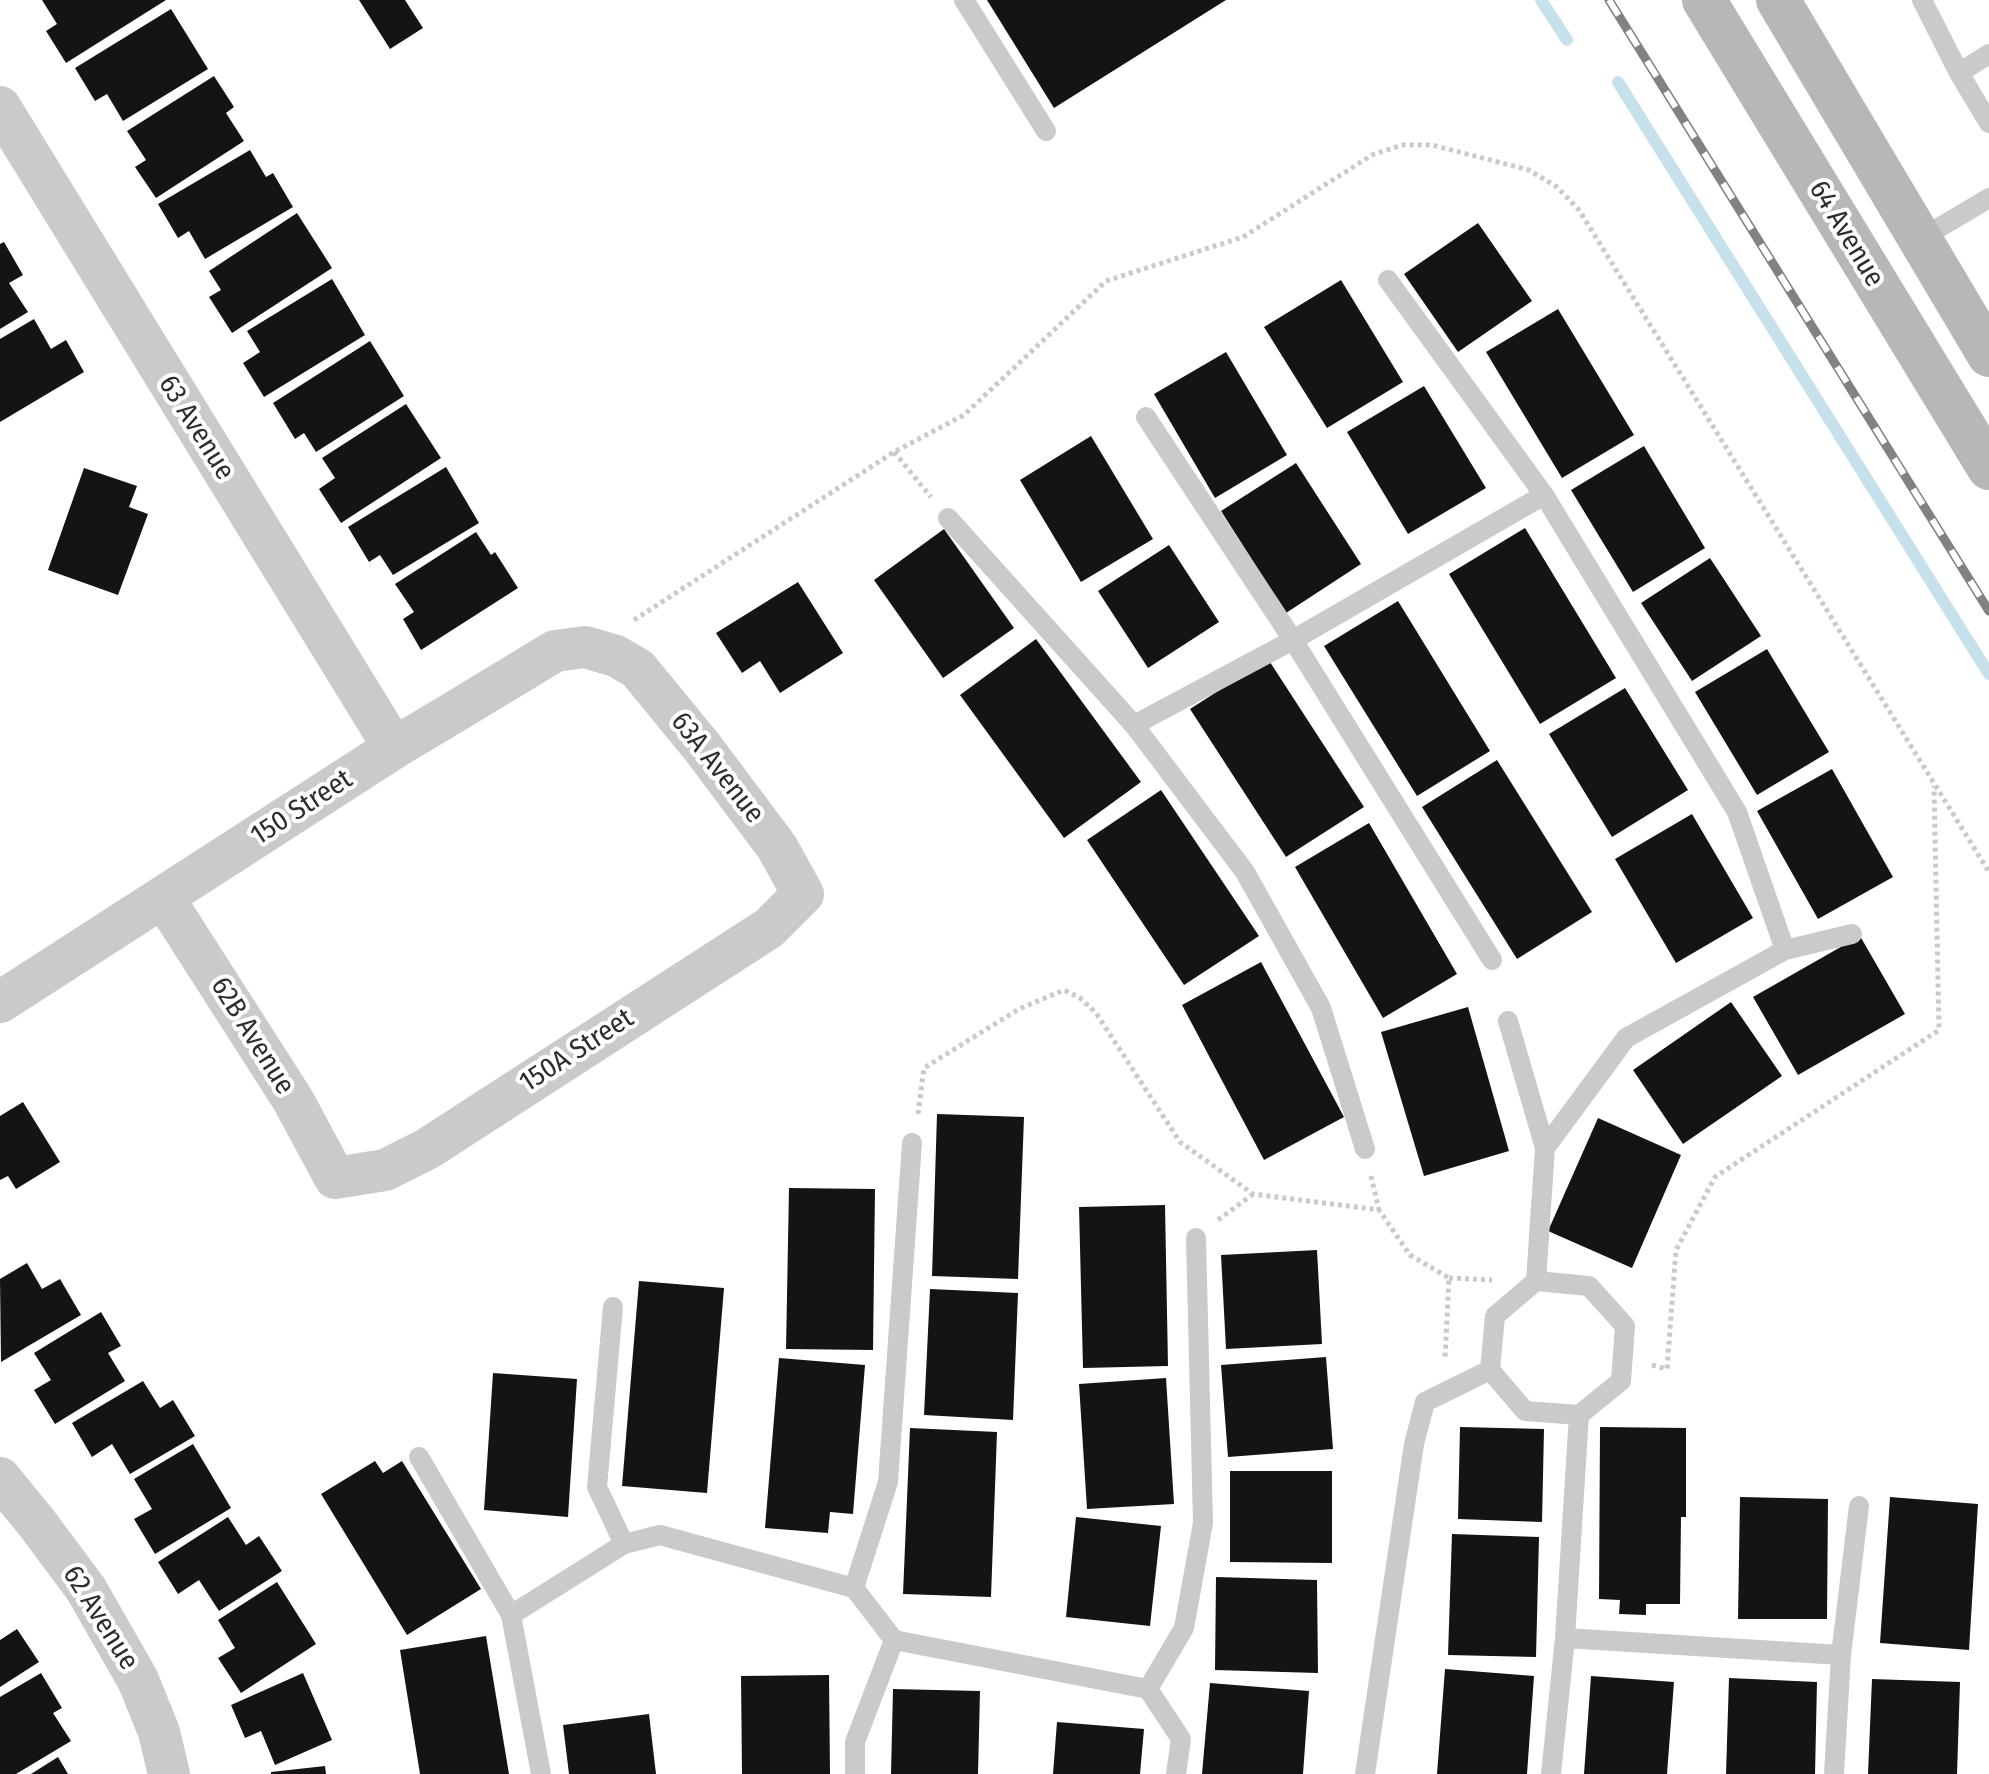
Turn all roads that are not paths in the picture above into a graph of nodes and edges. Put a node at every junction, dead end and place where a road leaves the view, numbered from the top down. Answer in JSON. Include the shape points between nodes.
{"nodes":[{"id":1,"x":964,"y":0,"type":"edge"},
{"id":2,"x":1704,"y":0,"type":"edge"},
{"id":3,"x":1778,"y":0,"type":"edge"},
{"id":4,"x":1922,"y":0,"type":"edge"},
{"id":5,"x":1989,"y":54,"type":"edge"},
{"id":6,"x":1959,"y":73,"type":"junction"},
{"id":7,"x":0,"y":107,"type":"edge"},
{"id":8,"x":1989,"y":123,"type":"edge"},
{"id":9,"x":1046,"y":131,"type":"dead end"},
{"id":10,"x":1989,"y":198,"type":"edge"},
{"id":11,"x":1920,"y":239,"type":"junction"},
{"id":12,"x":1388,"y":280,"type":"dead end"},
{"id":13,"x":1989,"y":355,"type":"edge"},
{"id":14,"x":1146,"y":417,"type":"dead end"},
{"id":15,"x":1989,"y":468,"type":"edge"},
{"id":16,"x":1544,"y":495,"type":"junction"},
{"id":17,"x":948,"y":518,"type":"road end"},
{"id":18,"x":624,"y":638,"type":"joint"},
{"id":19,"x":1293,"y":640,"type":"junction"},
{"id":20,"x":1134,"y":725,"type":"junction"},
{"id":21,"x":394,"y":748,"type":"junction"},
{"id":22,"x":803,"y":894,"type":"joint"},
{"id":23,"x":163,"y":897,"type":"junction"},
{"id":24,"x":1852,"y":934,"type":"dead end"},
{"id":25,"x":1785,"y":950,"type":"junction"},
{"id":26,"x":1492,"y":960,"type":"dead end"},
{"id":27,"x":0,"y":1002,"type":"edge"},
{"id":28,"x":1508,"y":1021,"type":"dead end"},
{"id":29,"x":912,"y":1143,"type":"road end"},
{"id":30,"x":1545,"y":1148,"type":"junction"},
{"id":31,"x":1365,"y":1149,"type":"dead end"},
{"id":32,"x":335,"y":1178,"type":"joint"},
{"id":33,"x":1196,"y":1238,"type":"road end"},
{"id":34,"x":1536,"y":1281,"type":"junction"},
{"id":35,"x":613,"y":1307,"type":"dead end"},
{"id":36,"x":1490,"y":1370,"type":"junction"},
{"id":37,"x":1579,"y":1415,"type":"junction"},
{"id":38,"x":419,"y":1457,"type":"dead end"},
{"id":39,"x":0,"y":1478,"type":"edge"},
{"id":40,"x":1859,"y":1506,"type":"dead end"},
{"id":41,"x":624,"y":1544,"type":"junction"},
{"id":42,"x":854,"y":1588,"type":"junction"},
{"id":43,"x":511,"y":1615,"type":"junction"},
{"id":44,"x":1565,"y":1638,"type":"junction"},
{"id":45,"x":894,"y":1640,"type":"junction"},
{"id":46,"x":1841,"y":1655,"type":"junction"},
{"id":47,"x":1148,"y":1689,"type":"junction"},
{"id":48,"x":169,"y":1774,"type":"edge"},
{"id":49,"x":541,"y":1774,"type":"edge"},
{"id":50,"x":855,"y":1774,"type":"edge"},
{"id":51,"x":1176,"y":1774,"type":"edge"},
{"id":52,"x":1365,"y":1774,"type":"edge"},
{"id":53,"x":1551,"y":1774,"type":"edge"},
{"id":54,"x":1834,"y":1774,"type":"edge"}],
"edges":[{"from":1,"to":9,"type":"lane"},
{"from":2,"to":15,"type":"main road","name":"64 Avenue"},
{"from":3,"to":11,"type":"main road"},
{"from":4,"to":6,"type":"lane"},
{"from":5,"to":6,"type":"lane"},
{"from":6,"to":8,"type":"lane"},
{"from":7,"to":21,"type":"street","name":"63 Avenue"},
{"from":10,"to":11,"type":"lane"},
{"from":11,"to":13,"type":"main road"},
{"from":12,"to":16,"type":"lane"},
{"from":14,"to":19,"type":"lane"},
{"from":16,"to":19,"type":"lane"},
{"from":16,"to":25,"type":"lane","via":[[1737,812]]},
{"from":17,"to":20,"type":"lane"},
{"from":18,"to":21,"type":"street","name":"150 Street","via":[[555,651]]},
{"from":18,"to":22,"type":"street","name":"63A Avenue","via":[[638,669],[777,847]]},
{"from":19,"to":20,"type":"lane"},
{"from":19,"to":26,"type":"lane"},
{"from":20,"to":31,"type":"lane","via":[[1245,872],[1321,1008]]},
{"from":21,"to":23,"type":"street","name":"150 Street"},
{"from":22,"to":32,"type":"street","name":"150A Street","via":[[769,928],[427,1149],[385,1170]]},
{"from":23,"to":27,"type":"street","name":"150 Street"},
{"from":23,"to":32,"type":"street","name":"62B Avenue","via":[[293,1100]]},
{"from":24,"to":25,"type":"lane"},
{"from":25,"to":30,"type":"lane","via":[[1626,1038]]},
{"from":28,"to":30,"type":"lane"},
{"from":29,"to":42,"type":"lane","via":[[888,1482]]},
{"from":30,"to":34,"type":"lane"},
{"from":33,"to":47,"type":"lane","via":[[1203,1523],[1184,1628]]},
{"from":34,"to":36,"type":"lane","via":[[1495,1316]]},
{"from":34,"to":37,"type":"lane","via":[[1589,1286],[1625,1326],[1621,1381]]},
{"from":35,"to":41,"type":"lane","via":[[597,1487]]},
{"from":36,"to":37,"type":"lane","via":[[1525,1411]]},
{"from":36,"to":52,"type":"lane","via":[[1425,1402],[1414,1444]]},
{"from":37,"to":44,"type":"lane"},
{"from":38,"to":43,"type":"lane"},
{"from":39,"to":48,"type":"street","name":"62 Avenue","via":[[86,1589],[138,1680]]},
{"from":40,"to":46,"type":"lane"},
{"from":41,"to":42,"type":"lane","via":[[660,1535]]},
{"from":41,"to":43,"type":"lane"},
{"from":42,"to":45,"type":"lane"},
{"from":43,"to":49,"type":"lane"},
{"from":44,"to":46,"type":"lane"},
{"from":44,"to":53,"type":"lane"},
{"from":45,"to":47,"type":"lane"},
{"from":45,"to":50,"type":"lane","via":[[855,1742]]},
{"from":46,"to":54,"type":"lane"},
{"from":47,"to":51,"type":"lane","via":[[1181,1739]]}]}
